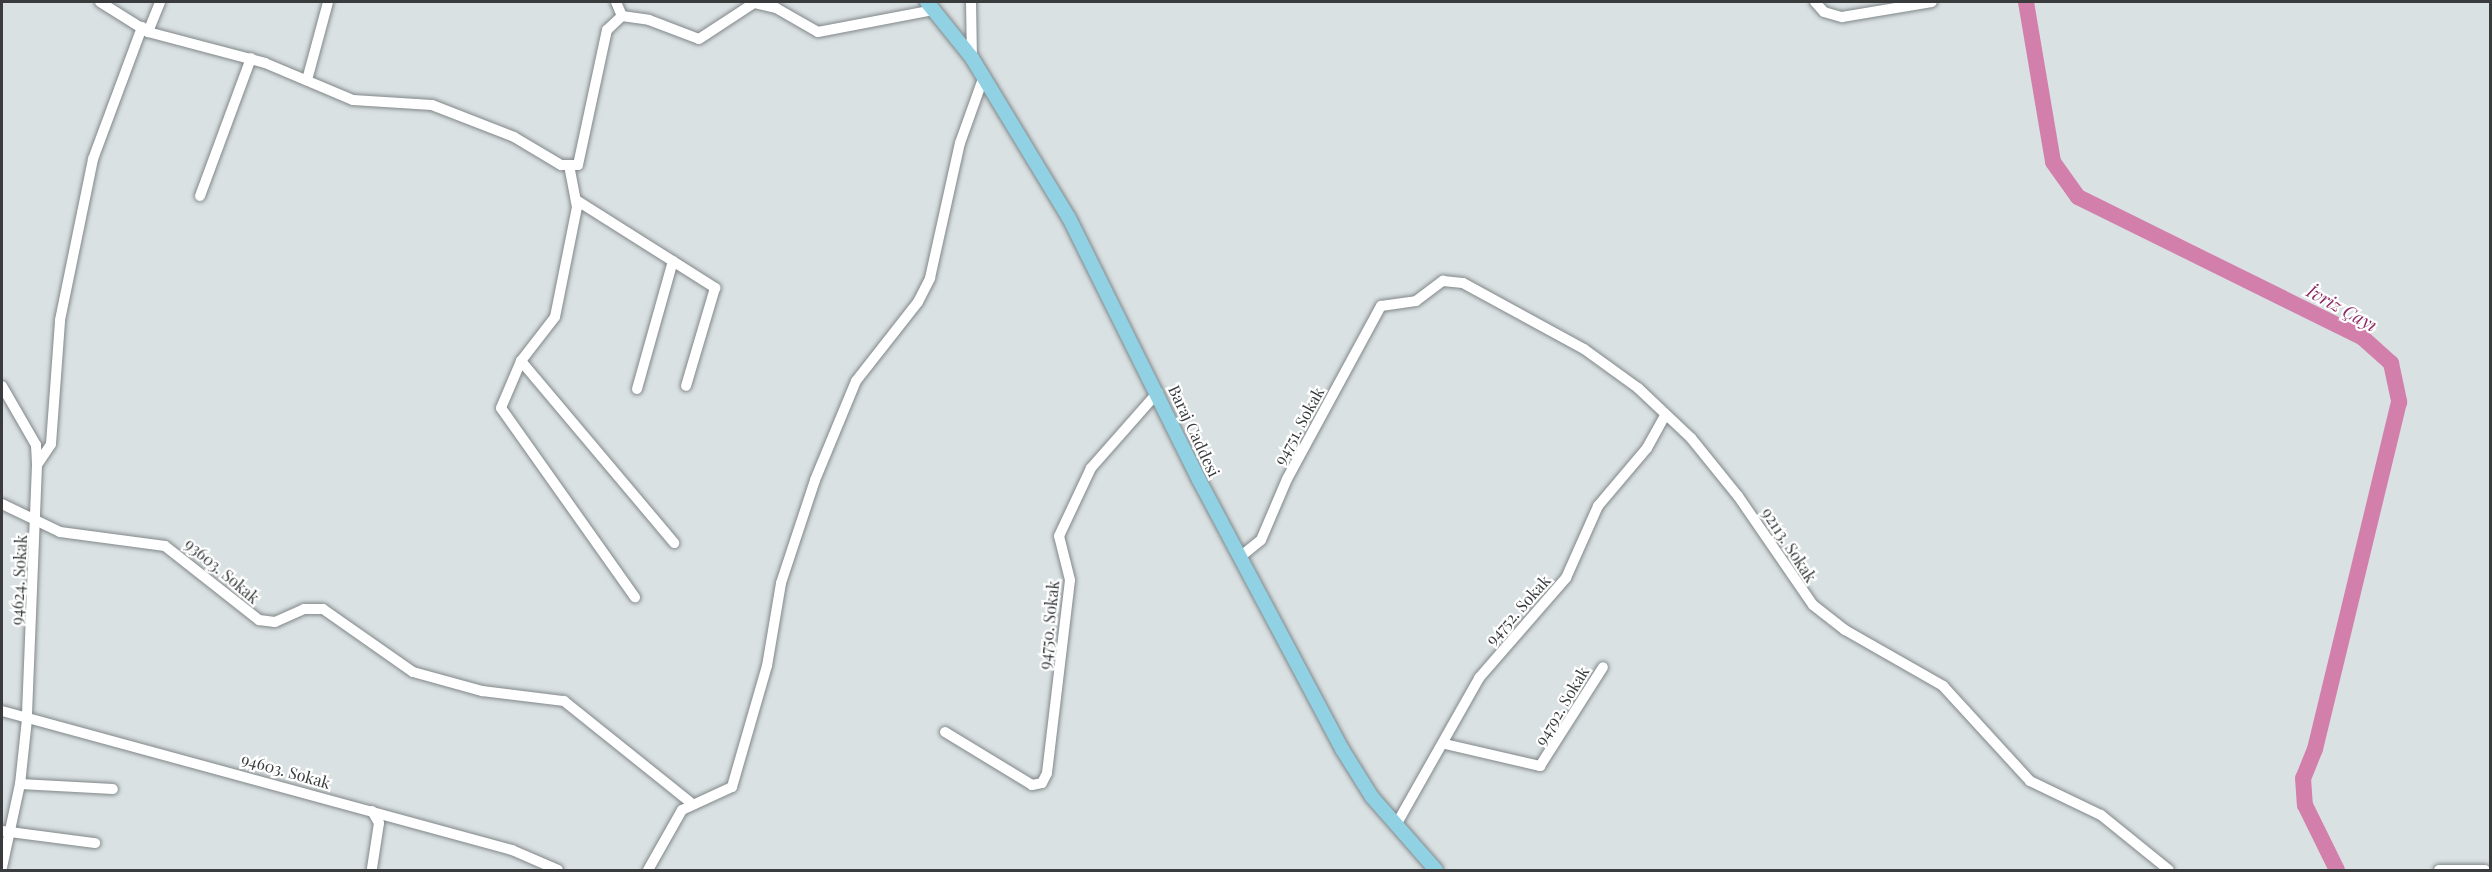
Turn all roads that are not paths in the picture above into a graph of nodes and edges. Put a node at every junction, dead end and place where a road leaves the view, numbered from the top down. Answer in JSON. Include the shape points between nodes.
{"nodes":[{"id":1,"x":99,"y":2,"type":"edge"},
{"id":2,"x":160,"y":2,"type":"edge"},
{"id":3,"x":328,"y":2,"type":"edge"},
{"id":4,"x":616,"y":2,"type":"edge"},
{"id":5,"x":971,"y":2,"type":"edge"},
{"id":6,"x":1815,"y":2,"type":"edge"},
{"id":7,"x":1932,"y":2,"type":"edge"},
{"id":8,"x":930,"y":6,"type":"edge"},
{"id":9,"x":622,"y":16,"type":"junction"},
{"id":10,"x":145,"y":30,"type":"junction"},
{"id":11,"x":251,"y":58,"type":"junction"},
{"id":12,"x":972,"y":58,"type":"junction"},
{"id":13,"x":984,"y":76,"type":"junction"},
{"id":14,"x":307,"y":80,"type":"junction"},
{"id":15,"x":569,"y":165,"type":"junction"},
{"id":16,"x":200,"y":196,"type":"dead end"},
{"id":17,"x":576,"y":200,"type":"junction"},
{"id":18,"x":672,"y":261,"type":"junction"},
{"id":19,"x":1381,"y":306,"type":"joint"},
{"id":20,"x":521,"y":362,"type":"junction"},
{"id":21,"x":2,"y":386,"type":"edge"},
{"id":22,"x":686,"y":386,"type":"dead end"},
{"id":23,"x":637,"y":389,"type":"dead end"},
{"id":24,"x":1158,"y":392,"type":"junction"},
{"id":25,"x":1664,"y":417,"type":"junction"},
{"id":26,"x":37,"y":465,"type":"junction"},
{"id":27,"x":2,"y":504,"type":"edge"},
{"id":28,"x":36,"y":523,"type":"junction"},
{"id":29,"x":674,"y":543,"type":"dead end"},
{"id":30,"x":1240,"y":557,"type":"junction"},
{"id":31,"x":635,"y":597,"type":"dead end"},
{"id":32,"x":1603,"y":667,"type":"dead end"},
{"id":33,"x":2,"y":711,"type":"edge"},
{"id":34,"x":27,"y":719,"type":"junction"},
{"id":35,"x":945,"y":732,"type":"dead end"},
{"id":36,"x":1445,"y":744,"type":"junction"},
{"id":37,"x":20,"y":784,"type":"junction"},
{"id":38,"x":113,"y":789,"type":"dead end"},
{"id":39,"x":690,"y":802,"type":"junction"},
{"id":40,"x":372,"y":811,"type":"junction"},
{"id":41,"x":1396,"y":825,"type":"junction"},
{"id":42,"x":5,"y":832,"type":"edge"},
{"id":43,"x":95,"y":843,"type":"dead end"},
{"id":44,"x":2,"y":867,"type":"edge"},
{"id":45,"x":372,"y":868,"type":"dead end"},
{"id":46,"x":558,"y":870,"type":"edge"},
{"id":47,"x":648,"y":870,"type":"edge"},
{"id":48,"x":1436,"y":870,"type":"edge"},
{"id":49,"x":2169,"y":870,"type":"edge"},
{"id":50,"x":2439,"y":870,"type":"edge"},
{"id":51,"x":2485,"y":870,"type":"edge"}],
"edges":[{"from":1,"to":10,"type":"street"},
{"from":2,"to":10,"type":"street"},
{"from":3,"to":14,"type":"street"},
{"from":4,"to":9,"type":"street"},
{"from":5,"to":12,"type":"street"},
{"from":6,"to":7,"type":"street","via":[[1824,12],[1842,17]]},
{"from":8,"to":9,"type":"street","via":[[818,32],[776,8],[754,3],[699,39],[649,20]]},
{"from":8,"to":12,"type":"main road","name":"Baraj Caddesi"},
{"from":9,"to":15,"type":"street","via":[[607,30],[578,165]]},
{"from":10,"to":11,"type":"street"},
{"from":10,"to":26,"type":"street","via":[[93,159],[60,320],[51,444]]},
{"from":11,"to":14,"type":"street"},
{"from":11,"to":16,"type":"street"},
{"from":12,"to":13,"type":"main road","name":"Baraj Caddesi"},
{"from":13,"to":24,"type":"main road","name":"Baraj Caddesi","via":[[1069,218]]},
{"from":13,"to":39,"type":"street","via":[[956,162],[930,278],[914,308],[856,381],[815,480],[781,583],[767,666],[736,777],[728,792]]},
{"from":14,"to":15,"type":"street","via":[[353,100],[432,105],[514,137],[561,165]]},
{"from":15,"to":17,"type":"street"},
{"from":17,"to":18,"type":"street"},
{"from":17,"to":20,"type":"street","via":[[555,318]]},
{"from":18,"to":22,"type":"street","via":[[715,288]]},
{"from":18,"to":23,"type":"street"},
{"from":19,"to":25,"type":"street","name":"92113. Sokak","via":[[1416,302],[1443,281],[1463,282],[1602,360]]},
{"from":19,"to":30,"type":"street","name":"94751. Sokak","via":[[1287,478],[1261,540]]},
{"from":20,"to":29,"type":"street"},
{"from":20,"to":31,"type":"street","via":[[501,408]]},
{"from":21,"to":26,"type":"street","name":"94624. Sokak","via":[[36,446]]},
{"from":24,"to":30,"type":"main road","name":"Baraj Caddesi"},
{"from":24,"to":35,"type":"street","name":"94750. Sokak","via":[[1091,468],[1059,536],[1070,580],[1047,773],[1042,783],[1032,785]]},
{"from":25,"to":36,"type":"street","name":"94752. Sokak","via":[[1647,448],[1598,506],[1566,578],[1479,678]]},
{"from":25,"to":49,"type":"street","name":"92113. Sokak","via":[[1691,438],[1743,502],[1813,605],[1845,630],[1943,686],[2020,773],[2101,815]]},
{"from":26,"to":28,"type":"street","name":"94624. Sokak"},
{"from":27,"to":28,"type":"street","name":"93603. Sokak"},
{"from":28,"to":34,"type":"street","name":"94624. Sokak"},
{"from":28,"to":39,"type":"street","name":"93603. Sokak","via":[[76,535],[165,546],[259,620],[275,622],[304,609],[331,611],[413,672],[482,691],[564,701]]},
{"from":30,"to":41,"type":"main road","name":"Baraj Caddesi","via":[[1342,748]]},
{"from":32,"to":36,"type":"street","name":"94792. Sokak","via":[[1540,766]]},
{"from":33,"to":34,"type":"street","name":"94603. Sokak"},
{"from":34,"to":37,"type":"street","name":"94624. Sokak"},
{"from":34,"to":40,"type":"street","name":"94603. Sokak"},
{"from":36,"to":41,"type":"street","name":"94752. Sokak"},
{"from":37,"to":38,"type":"street"},
{"from":37,"to":42,"type":"street","name":"94624. Sokak"},
{"from":39,"to":47,"type":"street"},
{"from":40,"to":45,"type":"street","via":[[379,822]]},
{"from":40,"to":46,"type":"street","name":"94603. Sokak","via":[[528,855]]},
{"from":41,"to":48,"type":"main road","name":"Baraj Caddesi"},
{"from":42,"to":43,"type":"street"},
{"from":42,"to":44,"type":"street","name":"94624. Sokak"},
{"from":50,"to":51,"type":"street"}]}
